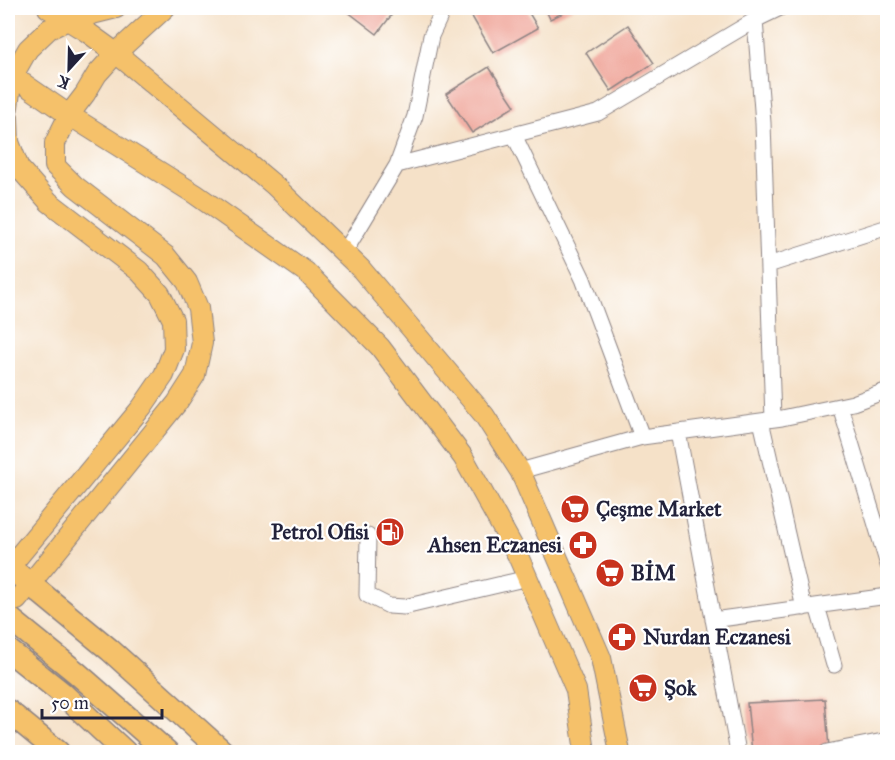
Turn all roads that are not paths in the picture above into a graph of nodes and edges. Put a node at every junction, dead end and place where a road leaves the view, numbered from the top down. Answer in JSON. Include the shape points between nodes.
{"nodes":[{"id":1,"x":48,"y":8,"type":"edge"},
{"id":2,"x":116,"y":8,"type":"edge"},
{"id":3,"x":165,"y":8,"type":"edge"},
{"id":4,"x":444,"y":8,"type":"edge"},
{"id":5,"x":780,"y":8,"type":"edge"},
{"id":6,"x":68,"y":20,"type":"junction"},
{"id":7,"x":755,"y":20,"type":"junction"},
{"id":8,"x":116,"y":53,"type":"junction"},
{"id":9,"x":10,"y":75,"type":"edge"},
{"id":10,"x":8,"y":107,"type":"edge"},
{"id":11,"x":69,"y":115,"type":"junction"},
{"id":12,"x":8,"y":117,"type":"edge"},
{"id":13,"x":514,"y":135,"type":"junction"},
{"id":14,"x":398,"y":165,"type":"junction"},
{"id":15,"x":888,"y":227,"type":"edge"},
{"id":16,"x":345,"y":253,"type":"junction"},
{"id":17,"x":768,"y":265,"type":"junction"},
{"id":18,"x":888,"y":390,"type":"edge"},
{"id":19,"x":840,"y":406,"type":"junction"},
{"id":20,"x":767,"y":420,"type":"junction"},
{"id":21,"x":678,"y":432,"type":"junction"},
{"id":22,"x":642,"y":437,"type":"junction"},
{"id":23,"x":520,"y":471,"type":"junction"},
{"id":24,"x":368,"y":536,"type":"dead end"},
{"id":25,"x":888,"y":564,"type":"edge"},
{"id":26,"x":8,"y":567,"type":"edge"},
{"id":27,"x":528,"y":578,"type":"junction"},
{"id":28,"x":888,"y":596,"type":"edge"},
{"id":29,"x":18,"y":600,"type":"edge"},
{"id":30,"x":810,"y":607,"type":"junction"},
{"id":31,"x":713,"y":620,"type":"junction"},
{"id":32,"x":8,"y":650,"type":"edge"},
{"id":33,"x":834,"y":665,"type":"dead end"},
{"id":34,"x":8,"y":711,"type":"edge"},
{"id":35,"x":888,"y":740,"type":"edge"},
{"id":36,"x":621,"y":752,"type":"edge"},
{"id":37,"x":58,"y":753,"type":"edge"},
{"id":38,"x":126,"y":753,"type":"edge"},
{"id":39,"x":167,"y":753,"type":"edge"},
{"id":40,"x":223,"y":753,"type":"edge"},
{"id":41,"x":585,"y":753,"type":"edge"},
{"id":42,"x":738,"y":753,"type":"edge"},
{"id":43,"x":827,"y":753,"type":"edge"}],
"edges":[{"from":1,"to":6,"type":"main road"},
{"from":2,"to":6,"type":"main road"},
{"from":3,"to":8,"type":"main road"},
{"from":4,"to":14,"type":"street","via":[[431,36],[415,116]]},
{"from":5,"to":7,"type":"street"},
{"from":6,"to":8,"type":"main road"},
{"from":6,"to":9,"type":"main road","via":[[49,29],[28,49]]},
{"from":7,"to":13,"type":"street","via":[[598,113]]},
{"from":7,"to":17,"type":"street"},
{"from":8,"to":11,"type":"main road"},
{"from":8,"to":16,"type":"main road","via":[[274,185]]},
{"from":9,"to":10,"type":"main road"},
{"from":9,"to":11,"type":"main road"},
{"from":11,"to":27,"type":"main road","via":[[195,194],[314,280],[380,347],[463,457]]},
{"from":11,"to":29,"type":"main road","via":[[55,143],[55,166],[166,256],[187,282],[198,308],[202,343],[195,375],[177,403]]},
{"from":12,"to":26,"type":"main road","via":[[9,142],[19,168],[49,202],[139,271],[160,294],[173,320],[174,349],[164,375],[142,407]]},
{"from":13,"to":14,"type":"street"},
{"from":13,"to":22,"type":"street","via":[[583,279]]},
{"from":14,"to":16,"type":"street"},
{"from":15,"to":17,"type":"street"},
{"from":16,"to":23,"type":"main road","via":[[484,415]]},
{"from":17,"to":20,"type":"street"},
{"from":18,"to":19,"type":"street"},
{"from":19,"to":20,"type":"street"},
{"from":19,"to":25,"type":"street"},
{"from":20,"to":21,"type":"street"},
{"from":20,"to":30,"type":"street"},
{"from":21,"to":22,"type":"street"},
{"from":21,"to":31,"type":"street"},
{"from":22,"to":23,"type":"street"},
{"from":23,"to":36,"type":"main road","via":[[601,658]]},
{"from":24,"to":27,"type":"street","via":[[367,595],[389,606],[404,607]]},
{"from":26,"to":29,"type":"highway"},
{"from":27,"to":41,"type":"main road","via":[[576,690]]},
{"from":28,"to":30,"type":"street"},
{"from":29,"to":39,"type":"highway","via":[[78,673]]},
{"from":29,"to":40,"type":"highway","via":[[110,650]]},
{"from":30,"to":31,"type":"street"},
{"from":30,"to":33,"type":"street"},
{"from":31,"to":42,"type":"street"},
{"from":32,"to":38,"type":"highway","via":[[62,693]]},
{"from":34,"to":37,"type":"highway"},
{"from":35,"to":43,"type":"street"}]}
